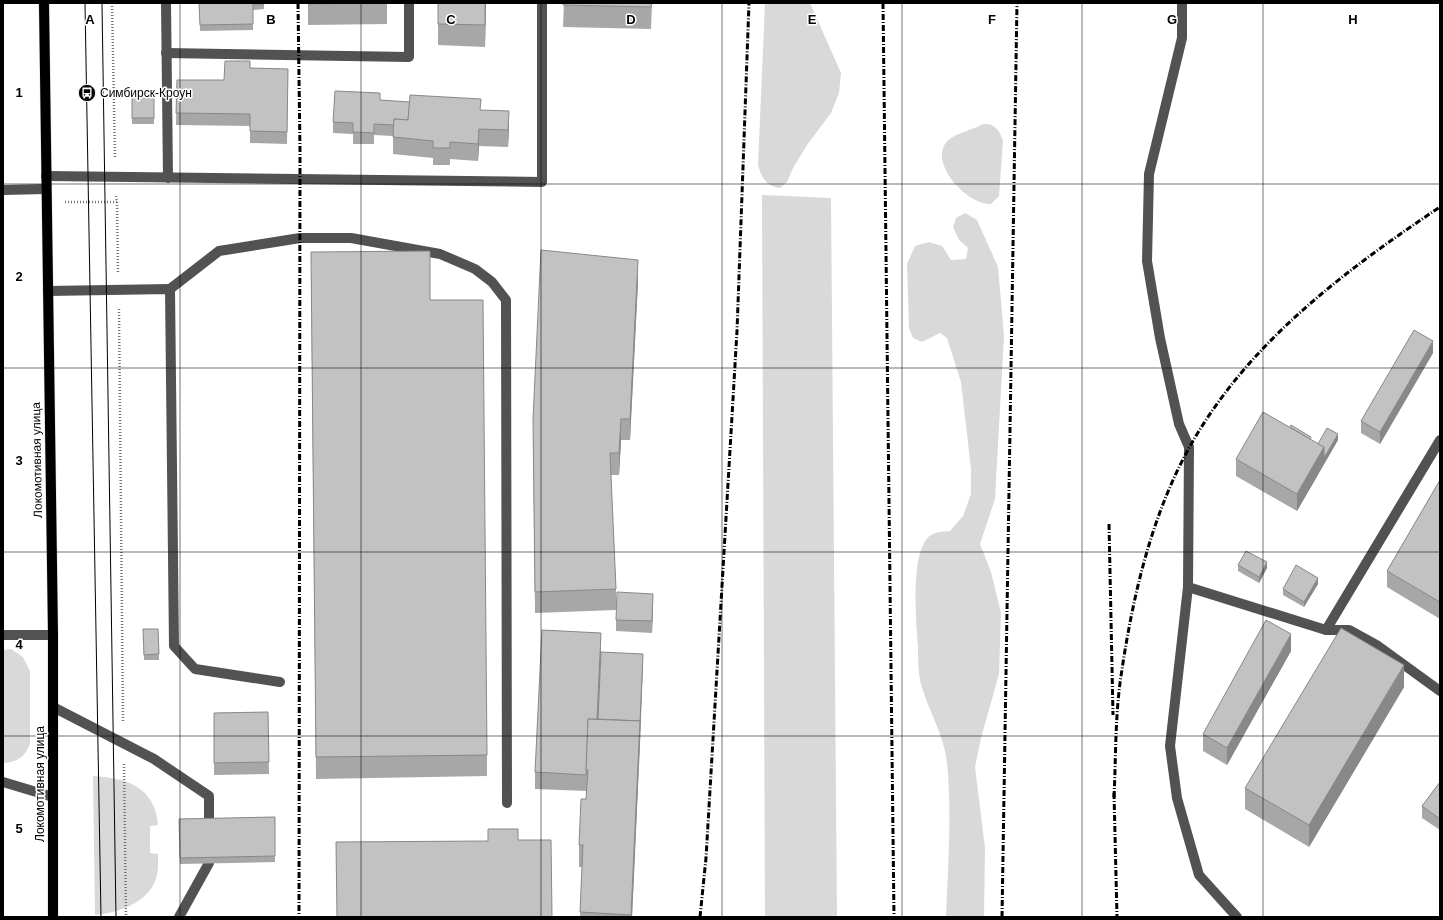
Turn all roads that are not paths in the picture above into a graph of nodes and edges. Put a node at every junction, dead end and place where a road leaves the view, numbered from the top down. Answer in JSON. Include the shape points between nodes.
{"nodes":[{"id":1,"x":44,"y":3,"type":"edge"},
{"id":2,"x":166,"y":3,"type":"edge"},
{"id":3,"x":409,"y":3,"type":"edge"},
{"id":4,"x":542,"y":3,"type":"edge"},
{"id":5,"x":1182,"y":3,"type":"edge"},
{"id":6,"x":166,"y":54,"type":"junction"},
{"id":7,"x":46,"y":176,"type":"junction"},
{"id":8,"x":168,"y":178,"type":"junction"},
{"id":9,"x":3,"y":190,"type":"edge"},
{"id":10,"x":46,"y":190,"type":"junction"},
{"id":11,"x":170,"y":290,"type":"junction"},
{"id":12,"x":48,"y":291,"type":"junction"},
{"id":13,"x":1440,"y":440,"type":"edge"},
{"id":14,"x":1188,"y":587,"type":"junction"},
{"id":15,"x":1326,"y":630,"type":"junction"},
{"id":16,"x":3,"y":635,"type":"edge"},
{"id":17,"x":53,"y":635,"type":"junction"},
{"id":18,"x":280,"y":682,"type":"dead end"},
{"id":19,"x":1440,"y":691,"type":"edge"},
{"id":20,"x":53,"y":707,"type":"junction"},
{"id":21,"x":3,"y":782,"type":"edge"},
{"id":22,"x":53,"y":797,"type":"junction"},
{"id":23,"x":507,"y":803,"type":"dead end"},
{"id":24,"x":209,"y":824,"type":"edge"},
{"id":25,"x":209,"y":863,"type":"edge"},
{"id":26,"x":53,"y":917,"type":"edge"},
{"id":27,"x":179,"y":917,"type":"edge"},
{"id":28,"x":1237,"y":917,"type":"edge"}],
"edges":[{"from":1,"to":7,"type":"main road","name":"Локомотивная улица"},
{"from":2,"to":6,"type":"lane"},
{"from":3,"to":6,"type":"lane","via":[[409,57]]},
{"from":4,"to":8,"type":"lane","via":[[542,182]]},
{"from":5,"to":14,"type":"lane","via":[[1182,38],[1149,174],[1148,261],[1161,345],[1179,424],[1189,447]]},
{"from":6,"to":8,"type":"lane"},
{"from":7,"to":8,"type":"lane"},
{"from":7,"to":10,"type":"main road","name":"Локомотивная улица"},
{"from":9,"to":10,"type":"lane"},
{"from":10,"to":12,"type":"main road","name":"Локомотивная улица"},
{"from":11,"to":12,"type":"lane"},
{"from":11,"to":18,"type":"lane","via":[[174,646],[195,669]]},
{"from":11,"to":23,"type":"lane","via":[[219,251],[300,238],[351,238],[440,254],[475,269],[492,282],[506,300]]},
{"from":12,"to":17,"type":"main road","name":"Локомотивная улица"},
{"from":13,"to":15,"type":"lane"},
{"from":14,"to":15,"type":"lane"},
{"from":14,"to":28,"type":"lane","via":[[1170,746],[1177,798],[1199,875]]},
{"from":15,"to":19,"type":"lane","via":[[1349,630],[1378,646]]},
{"from":16,"to":17,"type":"lane"},
{"from":17,"to":20,"type":"main road","name":"Локомотивная улица"},
{"from":20,"to":22,"type":"main road","name":"Локомотивная улица"},
{"from":20,"to":24,"type":"lane","via":[[154,759],[209,796]]},
{"from":21,"to":22,"type":"lane"},
{"from":22,"to":26,"type":"main road","name":"Локомотивная улица"},
{"from":25,"to":27,"type":"lane"}]}
